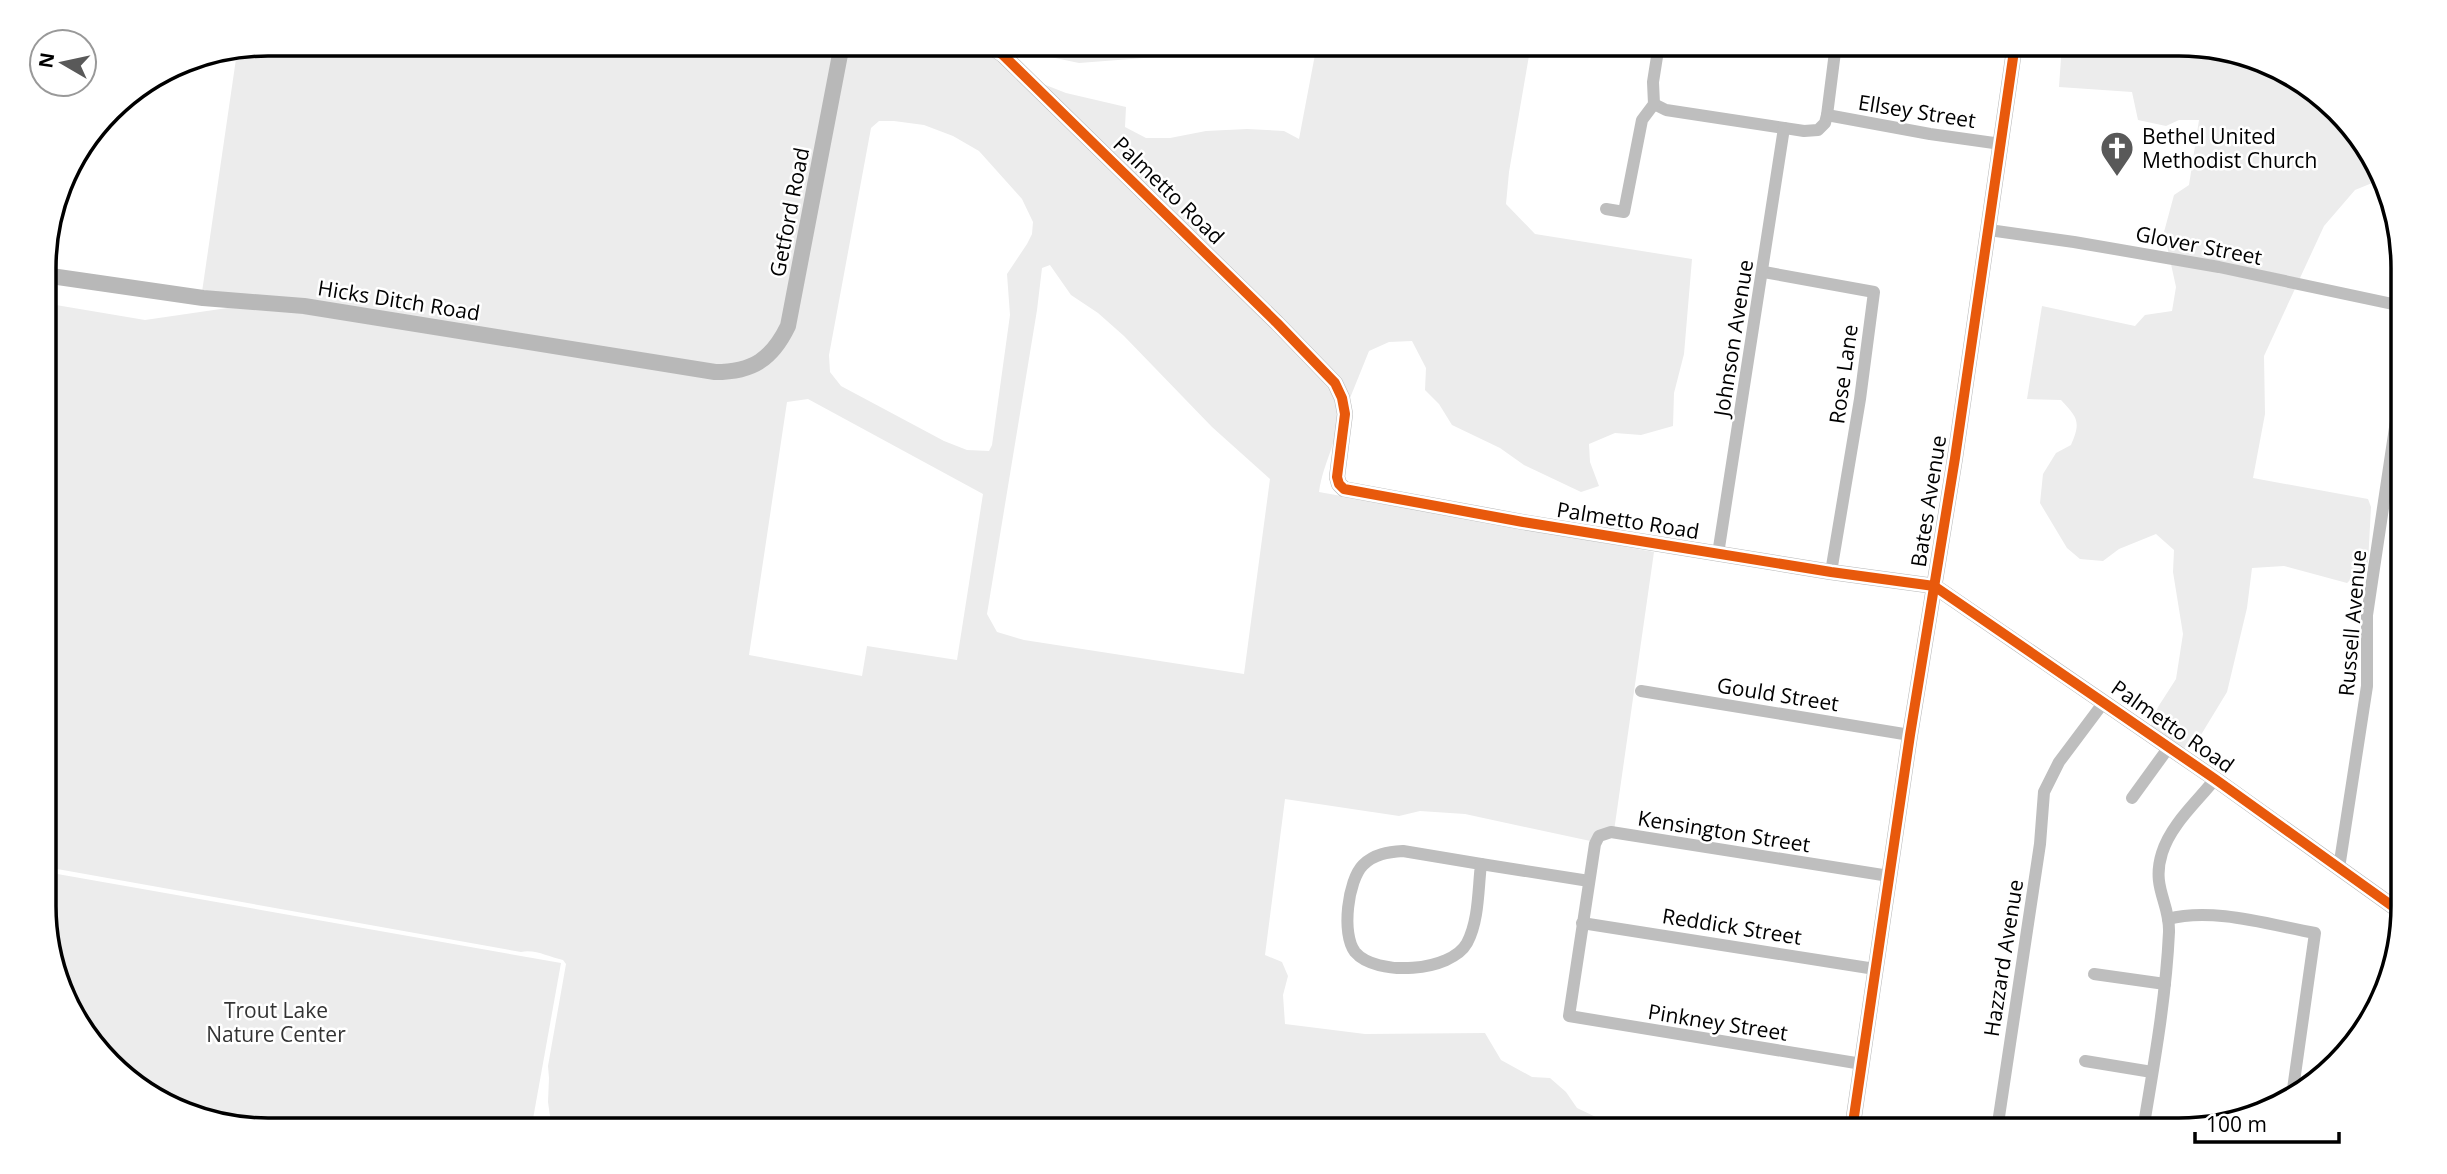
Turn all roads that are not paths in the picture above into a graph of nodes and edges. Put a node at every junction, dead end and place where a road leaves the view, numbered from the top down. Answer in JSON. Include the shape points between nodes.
{"nodes":[{"id":1,"x":840,"y":56,"type":"edge"},
{"id":2,"x":1004,"y":56,"type":"edge"},
{"id":3,"x":1657,"y":56,"type":"edge"},
{"id":4,"x":1834,"y":56,"type":"edge"},
{"id":5,"x":2013,"y":56,"type":"edge"},
{"id":6,"x":1654,"y":104,"type":"junction"},
{"id":7,"x":1827,"y":115,"type":"junction"},
{"id":8,"x":1784,"y":128,"type":"junction"},
{"id":9,"x":2001,"y":144,"type":"junction"},
{"id":10,"x":1606,"y":209,"type":"dead end"},
{"id":11,"x":1989,"y":230,"type":"junction"},
{"id":12,"x":1764,"y":272,"type":"junction"},
{"id":13,"x":56,"y":277,"type":"edge"},
{"id":14,"x":2391,"y":304,"type":"edge"},
{"id":15,"x":746,"y":369,"type":"joint"},
{"id":16,"x":2391,"y":455,"type":"edge"},
{"id":17,"x":1718,"y":554,"type":"junction"},
{"id":18,"x":1831,"y":572,"type":"junction"},
{"id":19,"x":1934,"y":586,"type":"junction"},
{"id":20,"x":1640,"y":691,"type":"dead end"},
{"id":21,"x":2104,"y":702,"type":"junction"},
{"id":22,"x":1910,"y":735,"type":"junction"},
{"id":23,"x":2169,"y":747,"type":"junction"},
{"id":24,"x":2216,"y":779,"type":"junction"},
{"id":25,"x":2132,"y":798,"type":"dead end"},
{"id":26,"x":1480,"y":864,"type":"junction"},
{"id":27,"x":2339,"y":868,"type":"junction"},
{"id":28,"x":1889,"y":876,"type":"junction"},
{"id":29,"x":1589,"y":881,"type":"junction"},
{"id":30,"x":2391,"y":905,"type":"edge"},
{"id":31,"x":2168,"y":919,"type":"junction"},
{"id":32,"x":1582,"y":923,"type":"junction"},
{"id":33,"x":1875,"y":969,"type":"junction"},
{"id":34,"x":2094,"y":974,"type":"dead end"},
{"id":35,"x":2165,"y":984,"type":"junction"},
{"id":36,"x":1569,"y":1016,"type":"joint"},
{"id":37,"x":2085,"y":1061,"type":"dead end"},
{"id":38,"x":1862,"y":1064,"type":"junction"},
{"id":39,"x":2152,"y":1072,"type":"junction"},
{"id":40,"x":2294,"y":1084,"type":"edge"},
{"id":41,"x":1854,"y":1118,"type":"edge"},
{"id":42,"x":1999,"y":1118,"type":"edge"},
{"id":43,"x":2145,"y":1118,"type":"edge"}],
"edges":[{"from":1,"to":15,"type":"street","name":"Getford Road","via":[[789,326],[779,345]]},
{"from":2,"to":17,"type":"street","name":"Palmetto Road","via":[[1335,383],[1345,414],[1336,477],[1344,489]]},
{"from":3,"to":6,"type":"street"},
{"from":4,"to":7,"type":"street"},
{"from":5,"to":9,"type":"street","name":"Bates Avenue"},
{"from":6,"to":8,"type":"street","via":[[1666,110]]},
{"from":6,"to":10,"type":"street","via":[[1642,120],[1624,212]]},
{"from":7,"to":8,"type":"street","via":[[1818,130]]},
{"from":7,"to":9,"type":"street","name":"Ellsey Street"},
{"from":8,"to":12,"type":"street","name":"Johnson Avenue"},
{"from":9,"to":11,"type":"street","name":"Bates Avenue"},
{"from":11,"to":14,"type":"street","name":"Glover Street","via":[[2206,264]]},
{"from":11,"to":19,"type":"street","name":"Bates Avenue"},
{"from":12,"to":17,"type":"street","name":"Johnson Avenue"},
{"from":12,"to":18,"type":"street","name":"Rose Lane","via":[[1874,292]]},
{"from":13,"to":15,"type":"street","name":"Hicks Ditch Road","via":[[304,306],[715,372]]},
{"from":16,"to":27,"type":"street","name":"Russell Avenue","via":[[2367,615],[2367,686]]},
{"from":17,"to":18,"type":"street","name":"Palmetto Road"},
{"from":18,"to":19,"type":"street","name":"Palmetto Road"},
{"from":19,"to":21,"type":"street","name":"Palmetto Road"},
{"from":19,"to":22,"type":"street","name":"Bates Avenue"},
{"from":20,"to":22,"type":"street","name":"Gould Street"},
{"from":21,"to":23,"type":"street","name":"Palmetto Road"},
{"from":21,"to":42,"type":"street","name":"Hazzard Avenue","via":[[2059,762],[2044,792]]},
{"from":22,"to":28,"type":"street","name":"Bates Avenue"},
{"from":23,"to":24,"type":"street","name":"Palmetto Road"},
{"from":23,"to":25,"type":"street"},
{"from":24,"to":27,"type":"street","name":"Palmetto Road"},
{"from":24,"to":31,"type":"street","via":[[2173,830],[2162,853],[2158,883]]},
{"from":26,"to":26,"type":"street","via":[[1403,851],[1369,859],[1356,875],[1350,901],[1348,933],[1354,950],[1370,963],[1388,968],[1426,966],[1455,956],[1469,939]]},
{"from":26,"to":29,"type":"street"},
{"from":27,"to":30,"type":"street","name":"Palmetto Road"},
{"from":28,"to":29,"type":"street","name":"Kensington Street","via":[[1611,832],[1595,844]]},
{"from":28,"to":33,"type":"street","name":"Bates Avenue"},
{"from":29,"to":32,"type":"street","name":"Kensington Street"},
{"from":31,"to":35,"type":"street"},
{"from":31,"to":40,"type":"street","via":[[2190,914],[2215,916],[2315,933]]},
{"from":32,"to":33,"type":"street","name":"Reddick Street"},
{"from":32,"to":36,"type":"street","name":"Kensington Street"},
{"from":33,"to":38,"type":"street","name":"Bates Avenue"},
{"from":34,"to":35,"type":"street"},
{"from":35,"to":39,"type":"street"},
{"from":36,"to":38,"type":"street","name":"Pinkney Street"},
{"from":37,"to":39,"type":"street"},
{"from":38,"to":41,"type":"street","name":"Bates Avenue"},
{"from":39,"to":43,"type":"street"}]}
